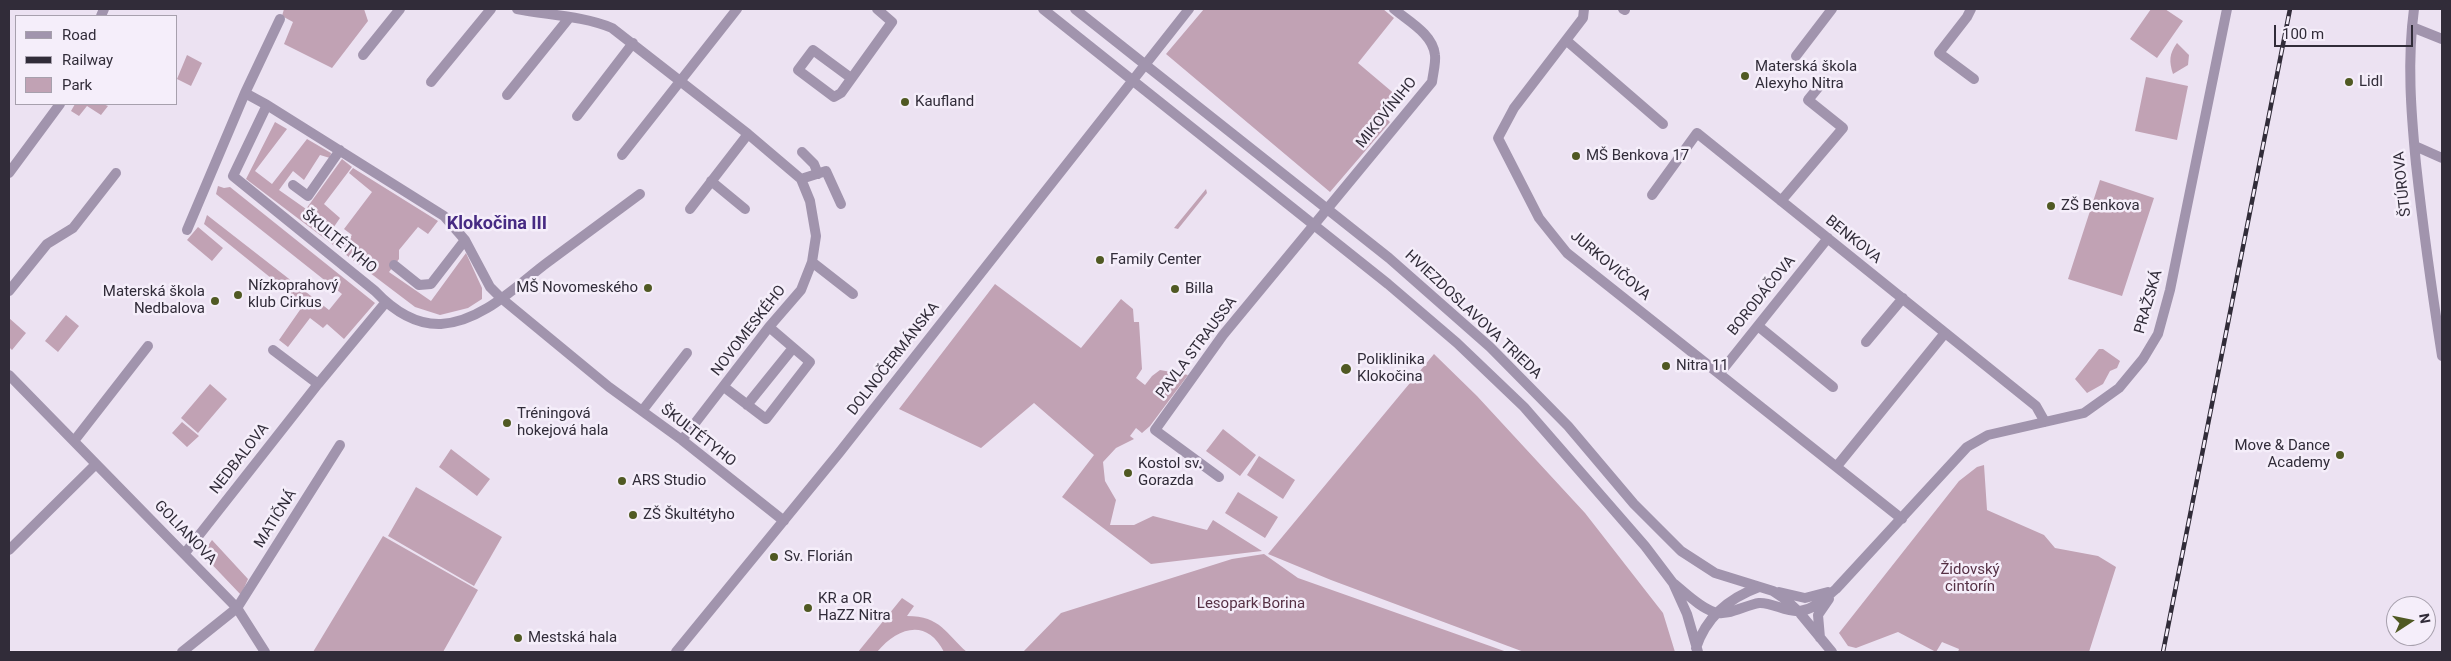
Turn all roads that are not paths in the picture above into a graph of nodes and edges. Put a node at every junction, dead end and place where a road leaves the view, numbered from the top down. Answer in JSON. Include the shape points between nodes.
{"nodes":[{"id":1,"x":400,"y":9,"type":"edge"},
{"id":2,"x":491,"y":9,"type":"edge"},
{"id":3,"x":517,"y":9,"type":"edge"},
{"id":4,"x":877,"y":9,"type":"edge"},
{"id":5,"x":1043,"y":9,"type":"edge"},
{"id":6,"x":1076,"y":9,"type":"edge"},
{"id":7,"x":1189,"y":9,"type":"edge"},
{"id":8,"x":1584,"y":9,"type":"edge"},
{"id":9,"x":1832,"y":9,"type":"edge"},
{"id":10,"x":1971,"y":9,"type":"edge"},
{"id":11,"x":2227,"y":9,"type":"edge"},
{"id":12,"x":2414,"y":9,"type":"edge"},
{"id":13,"x":732,"y":10,"type":"edge"},
{"id":14,"x":1400,"y":11,"type":"edge"},
{"id":15,"x":569,"y":18,"type":"junction"},
{"id":16,"x":280,"y":19,"type":"dead end"},
{"id":17,"x":2412,"y":27,"type":"junction"},
{"id":18,"x":2442,"y":39,"type":"edge"},
{"id":19,"x":1567,"y":42,"type":"junction"},
{"id":20,"x":633,"y":43,"type":"junction"},
{"id":21,"x":363,"y":55,"type":"dead end"},
{"id":22,"x":1796,"y":56,"type":"dead end"},
{"id":23,"x":1145,"y":65,"type":"junction"},
{"id":24,"x":851,"y":78,"type":"junction"},
{"id":25,"x":1974,"y":79,"type":"dead end"},
{"id":26,"x":680,"y":80,"type":"junction"},
{"id":27,"x":1132,"y":80,"type":"junction"},
{"id":28,"x":431,"y":82,"type":"dead end"},
{"id":29,"x":1821,"y":84,"type":"dead end"},
{"id":30,"x":245,"y":93,"type":"junction"},
{"id":31,"x":507,"y":96,"type":"dead end"},
{"id":32,"x":59,"y":105,"type":"edge"},
{"id":33,"x":267,"y":105,"type":"junction"},
{"id":34,"x":577,"y":116,"type":"dead end"},
{"id":35,"x":1663,"y":124,"type":"dead end"},
{"id":36,"x":748,"y":134,"type":"junction"},
{"id":37,"x":2414,"y":146,"type":"junction"},
{"id":38,"x":340,"y":150,"type":"junction"},
{"id":39,"x":802,"y":152,"type":"dead end"},
{"id":40,"x":622,"y":155,"type":"dead end"},
{"id":41,"x":2442,"y":158,"type":"edge"},
{"id":42,"x":9,"y":173,"type":"edge"},
{"id":43,"x":116,"y":173,"type":"dead end"},
{"id":44,"x":818,"y":174,"type":"junction"},
{"id":45,"x":801,"y":179,"type":"junction"},
{"id":46,"x":711,"y":181,"type":"junction"},
{"id":47,"x":293,"y":185,"type":"dead end"},
{"id":48,"x":640,"y":194,"type":"dead end"},
{"id":49,"x":1652,"y":195,"type":"dead end"},
{"id":50,"x":1781,"y":201,"type":"junction"},
{"id":51,"x":841,"y":204,"type":"dead end"},
{"id":52,"x":745,"y":208,"type":"dead end"},
{"id":53,"x":690,"y":209,"type":"dead end"},
{"id":54,"x":1327,"y":210,"type":"junction"},
{"id":55,"x":1314,"y":224,"type":"junction"},
{"id":56,"x":187,"y":230,"type":"dead end"},
{"id":57,"x":1828,"y":238,"type":"junction"},
{"id":58,"x":465,"y":240,"type":"junction"},
{"id":59,"x":812,"y":262,"type":"junction"},
{"id":60,"x":394,"y":265,"type":"dead end"},
{"id":61,"x":9,"y":291,"type":"edge"},
{"id":62,"x":853,"y":294,"type":"dead end"},
{"id":63,"x":502,"y":298,"type":"junction"},
{"id":64,"x":1903,"y":298,"type":"junction"},
{"id":65,"x":386,"y":302,"type":"junction"},
{"id":66,"x":1758,"y":326,"type":"junction"},
{"id":67,"x":769,"y":327,"type":"junction"},
{"id":68,"x":1945,"y":333,"type":"junction"},
{"id":69,"x":1866,"y":342,"type":"dead end"},
{"id":70,"x":148,"y":346,"type":"dead end"},
{"id":71,"x":793,"y":348,"type":"junction"},
{"id":72,"x":273,"y":350,"type":"dead end"},
{"id":73,"x":687,"y":353,"type":"dead end"},
{"id":74,"x":2442,"y":356,"type":"edge"},
{"id":75,"x":1720,"y":373,"type":"junction"},
{"id":76,"x":9,"y":375,"type":"edge"},
{"id":77,"x":318,"y":384,"type":"junction"},
{"id":78,"x":1833,"y":387,"type":"dead end"},
{"id":79,"x":724,"y":388,"type":"junction"},
{"id":80,"x":747,"y":405,"type":"junction"},
{"id":81,"x":642,"y":411,"type":"junction"},
{"id":82,"x":2045,"y":422,"type":"junction"},
{"id":83,"x":682,"y":440,"type":"junction"},
{"id":84,"x":74,"y":441,"type":"junction"},
{"id":85,"x":340,"y":445,"type":"dead end"},
{"id":86,"x":96,"y":464,"type":"junction"},
{"id":87,"x":1837,"y":466,"type":"junction"},
{"id":88,"x":1219,"y":477,"type":"dead end"},
{"id":89,"x":1902,"y":519,"type":"junction"},
{"id":90,"x":784,"y":521,"type":"junction"},
{"id":91,"x":9,"y":550,"type":"edge"},
{"id":92,"x":185,"y":553,"type":"junction"},
{"id":93,"x":1673,"y":583,"type":"junction"},
{"id":94,"x":1759,"y":587,"type":"junction"},
{"id":95,"x":1836,"y":589,"type":"junction"},
{"id":96,"x":1773,"y":591,"type":"junction"},
{"id":97,"x":237,"y":608,"type":"junction"},
{"id":98,"x":1799,"y":612,"type":"junction"},
{"id":99,"x":1716,"y":613,"type":"junction"},
{"id":100,"x":1820,"y":639,"type":"junction"},
{"id":101,"x":1697,"y":650,"type":"edge"},
{"id":102,"x":182,"y":652,"type":"edge"},
{"id":103,"x":266,"y":652,"type":"edge"},
{"id":104,"x":676,"y":652,"type":"edge"},
{"id":105,"x":1832,"y":652,"type":"edge"}],
"edges":[{"from":1,"to":21,"type":"street"},
{"from":2,"to":28,"type":"street"},
{"from":3,"to":15,"type":"street","name":"NOVOMESKÉHO"},
{"from":4,"to":24,"type":"street","via":[[892,22]]},
{"from":5,"to":27,"type":"street","name":"HVIEZDOSLAVOVA TRIEDA"},
{"from":6,"to":23,"type":"street","name":"HVIEZDOSLAVOVA TRIEDA"},
{"from":7,"to":23,"type":"street"},
{"from":8,"to":19,"type":"street","name":"JURKOVIČOVA","via":[[1583,18]]},
{"from":9,"to":22,"type":"street"},
{"from":10,"to":25,"type":"street","via":[[1939,53]]},
{"from":11,"to":82,"type":"street","name":"PRAŽSKÁ","via":[[2170,290],[2158,334],[2119,388],[2084,413]]},
{"from":12,"to":17,"type":"street","name":"ŠTÚROVA"},
{"from":13,"to":26,"type":"street"},
{"from":14,"to":54,"type":"street","name":"MIKOVÍNIHO","via":[[1423,32],[1435,54],[1432,82]]},
{"from":15,"to":20,"type":"street","name":"NOVOMESKÉHO","via":[[593,20],[612,28]]},
{"from":15,"to":31,"type":"street"},
{"from":16,"to":30,"type":"street"},
{"from":17,"to":18,"type":"street"},
{"from":17,"to":37,"type":"street","name":"ŠTÚROVA","via":[[2410,95]]},
{"from":19,"to":35,"type":"street"},
{"from":19,"to":75,"type":"street","name":"JURKOVIČOVA","via":[[1514,108],[1498,138],[1539,218],[1567,253]]},
{"from":20,"to":26,"type":"street","name":"NOVOMESKÉHO"},
{"from":20,"to":34,"type":"street"},
{"from":23,"to":27,"type":"street","name":"DOLNOČERMÁNSKA"},
{"from":23,"to":54,"type":"street","name":"HVIEZDOSLAVOVA TRIEDA"},
{"from":24,"to":24,"type":"street","via":[[841,93],[834,97],[798,70],[813,50]]},
{"from":26,"to":36,"type":"street","name":"NOVOMESKÉHO"},
{"from":26,"to":40,"type":"street"},
{"from":27,"to":55,"type":"street","name":"HVIEZDOSLAVOVA TRIEDA"},
{"from":27,"to":90,"type":"street","name":"DOLNOČERMÁNSKA"},
{"from":29,"to":50,"type":"street","via":[[1808,100],[1843,128]]},
{"from":30,"to":33,"type":"street","name":"ŠKULTÉTYHO"},
{"from":30,"to":56,"type":"street"},
{"from":32,"to":42,"type":"street"},
{"from":33,"to":38,"type":"street","name":"ŠKULTÉTYHO"},
{"from":33,"to":65,"type":"street","name":"ŠKULTÉTYHO","via":[[233,176]]},
{"from":36,"to":45,"type":"street","name":"NOVOMESKÉHO"},
{"from":36,"to":46,"type":"street"},
{"from":37,"to":41,"type":"street"},
{"from":37,"to":74,"type":"street","name":"ŠTÚROVA","via":[[2422,228]]},
{"from":38,"to":47,"type":"street","name":"ŠKULTÉTYHO","via":[[308,196]]},
{"from":38,"to":58,"type":"street","name":"ŠKULTÉTYHO","via":[[444,216]]},
{"from":39,"to":44,"type":"street","via":[[814,164]]},
{"from":43,"to":61,"type":"street","via":[[73,228],[48,244]]},
{"from":44,"to":45,"type":"street"},
{"from":44,"to":51,"type":"street","via":[[826,171]]},
{"from":45,"to":59,"type":"street","name":"NOVOMESKÉHO","via":[[810,201],[816,236]]},
{"from":46,"to":52,"type":"street"},
{"from":46,"to":53,"type":"street"},
{"from":48,"to":63,"type":"street","name":"ŠKULTÉTYHO"},
{"from":49,"to":50,"type":"street","name":"BENKOVA","via":[[1697,133]]},
{"from":50,"to":57,"type":"street","name":"BENKOVA"},
{"from":54,"to":55,"type":"street","name":"MIKOVÍNIHO"},
{"from":54,"to":94,"type":"street","name":"HVIEZDOSLAVOVA TRIEDA","via":[[1389,258],[1490,347],[1568,426],[1634,504],[1680,551],[1715,573]]},
{"from":55,"to":88,"type":"street","name":"PAVLA STRAUSSA","via":[[1223,335],[1155,430]]},
{"from":55,"to":93,"type":"street","name":"HVIEZDOSLAVOVA TRIEDA","via":[[1438,326],[1524,407],[1645,546]]},
{"from":57,"to":64,"type":"street","name":"BENKOVA"},
{"from":57,"to":66,"type":"street","name":"BORODÁČOVA"},
{"from":58,"to":60,"type":"street","name":"ŠKULTÉTYHO","via":[[431,284],[419,284]]},
{"from":58,"to":63,"type":"street","name":"ŠKULTÉTYHO","via":[[490,287]]},
{"from":59,"to":62,"type":"street"},
{"from":59,"to":67,"type":"street","name":"NOVOMESKÉHO","via":[[801,290]]},
{"from":63,"to":65,"type":"street","name":"ŠKULTÉTYHO","via":[[463,320],[440,324],[417,320]]},
{"from":63,"to":81,"type":"street","name":"ŠKULTÉTYHO"},
{"from":64,"to":68,"type":"street","name":"BENKOVA"},
{"from":64,"to":69,"type":"street"},
{"from":65,"to":77,"type":"street","name":"NEDBALOVA"},
{"from":66,"to":75,"type":"street","name":"BORODÁČOVA"},
{"from":66,"to":78,"type":"street"},
{"from":67,"to":71,"type":"street"},
{"from":67,"to":79,"type":"street","name":"NOVOMESKÉHO"},
{"from":68,"to":82,"type":"street","name":"BENKOVA","via":[[2036,406]]},
{"from":68,"to":87,"type":"street"},
{"from":70,"to":84,"type":"street"},
{"from":71,"to":80,"type":"street"},
{"from":71,"to":80,"type":"street","via":[[810,362],[766,420]]},
{"from":72,"to":77,"type":"street"},
{"from":73,"to":81,"type":"street"},
{"from":75,"to":87,"type":"street","name":"JURKOVIČOVA"},
{"from":76,"to":84,"type":"street","name":"GOLIANOVA"},
{"from":77,"to":92,"type":"street","name":"NEDBALOVA"},
{"from":79,"to":80,"type":"street"},
{"from":79,"to":83,"type":"street","name":"NOVOMESKÉHO"},
{"from":81,"to":83,"type":"street","name":"ŠKULTÉTYHO"},
{"from":82,"to":89,"type":"street","name":"PRAŽSKÁ","via":[[1988,435],[1967,447]]},
{"from":83,"to":90,"type":"street","name":"ŠKULTÉTYHO"},
{"from":84,"to":86,"type":"street","name":"GOLIANOVA"},
{"from":85,"to":97,"type":"street","name":"MATIČNÁ"},
{"from":86,"to":91,"type":"street"},
{"from":86,"to":92,"type":"street","name":"GOLIANOVA"},
{"from":87,"to":89,"type":"street","name":"JURKOVIČOVA"},
{"from":89,"to":95,"type":"street","name":"PRAŽSKÁ"},
{"from":90,"to":104,"type":"street","name":"DOLNOČERMÁNSKA"},
{"from":92,"to":97,"type":"street","name":"GOLIANOVA"},
{"from":93,"to":99,"type":"street","via":[[1704,608]]},
{"from":93,"to":101,"type":"street","name":"HVIEZDOSLAVOVA TRIEDA"},
{"from":94,"to":96,"type":"street","name":"HVIEZDOSLAVOVA TRIEDA"},
{"from":94,"to":99,"type":"street","via":[[1743,593]]},
{"from":95,"to":96,"type":"street","via":[[1805,598]]},
{"from":95,"to":98,"type":"street","via":[[1815,606]]},
{"from":95,"to":100,"type":"street","via":[[1818,615]]},
{"from":96,"to":98,"type":"street","name":"HVIEZDOSLAVOVA TRIEDA"},
{"from":97,"to":102,"type":"street","name":"MATIČNÁ"},
{"from":97,"to":103,"type":"street","name":"GOLIANOVA"},
{"from":98,"to":99,"type":"street","via":[[1761,603]]},
{"from":98,"to":100,"type":"street","name":"HVIEZDOSLAVOVA TRIEDA"},
{"from":99,"to":101,"type":"street","via":[[1702,631]]},
{"from":100,"to":105,"type":"street","name":"HVIEZDOSLAVOVA TRIEDA"}]}
